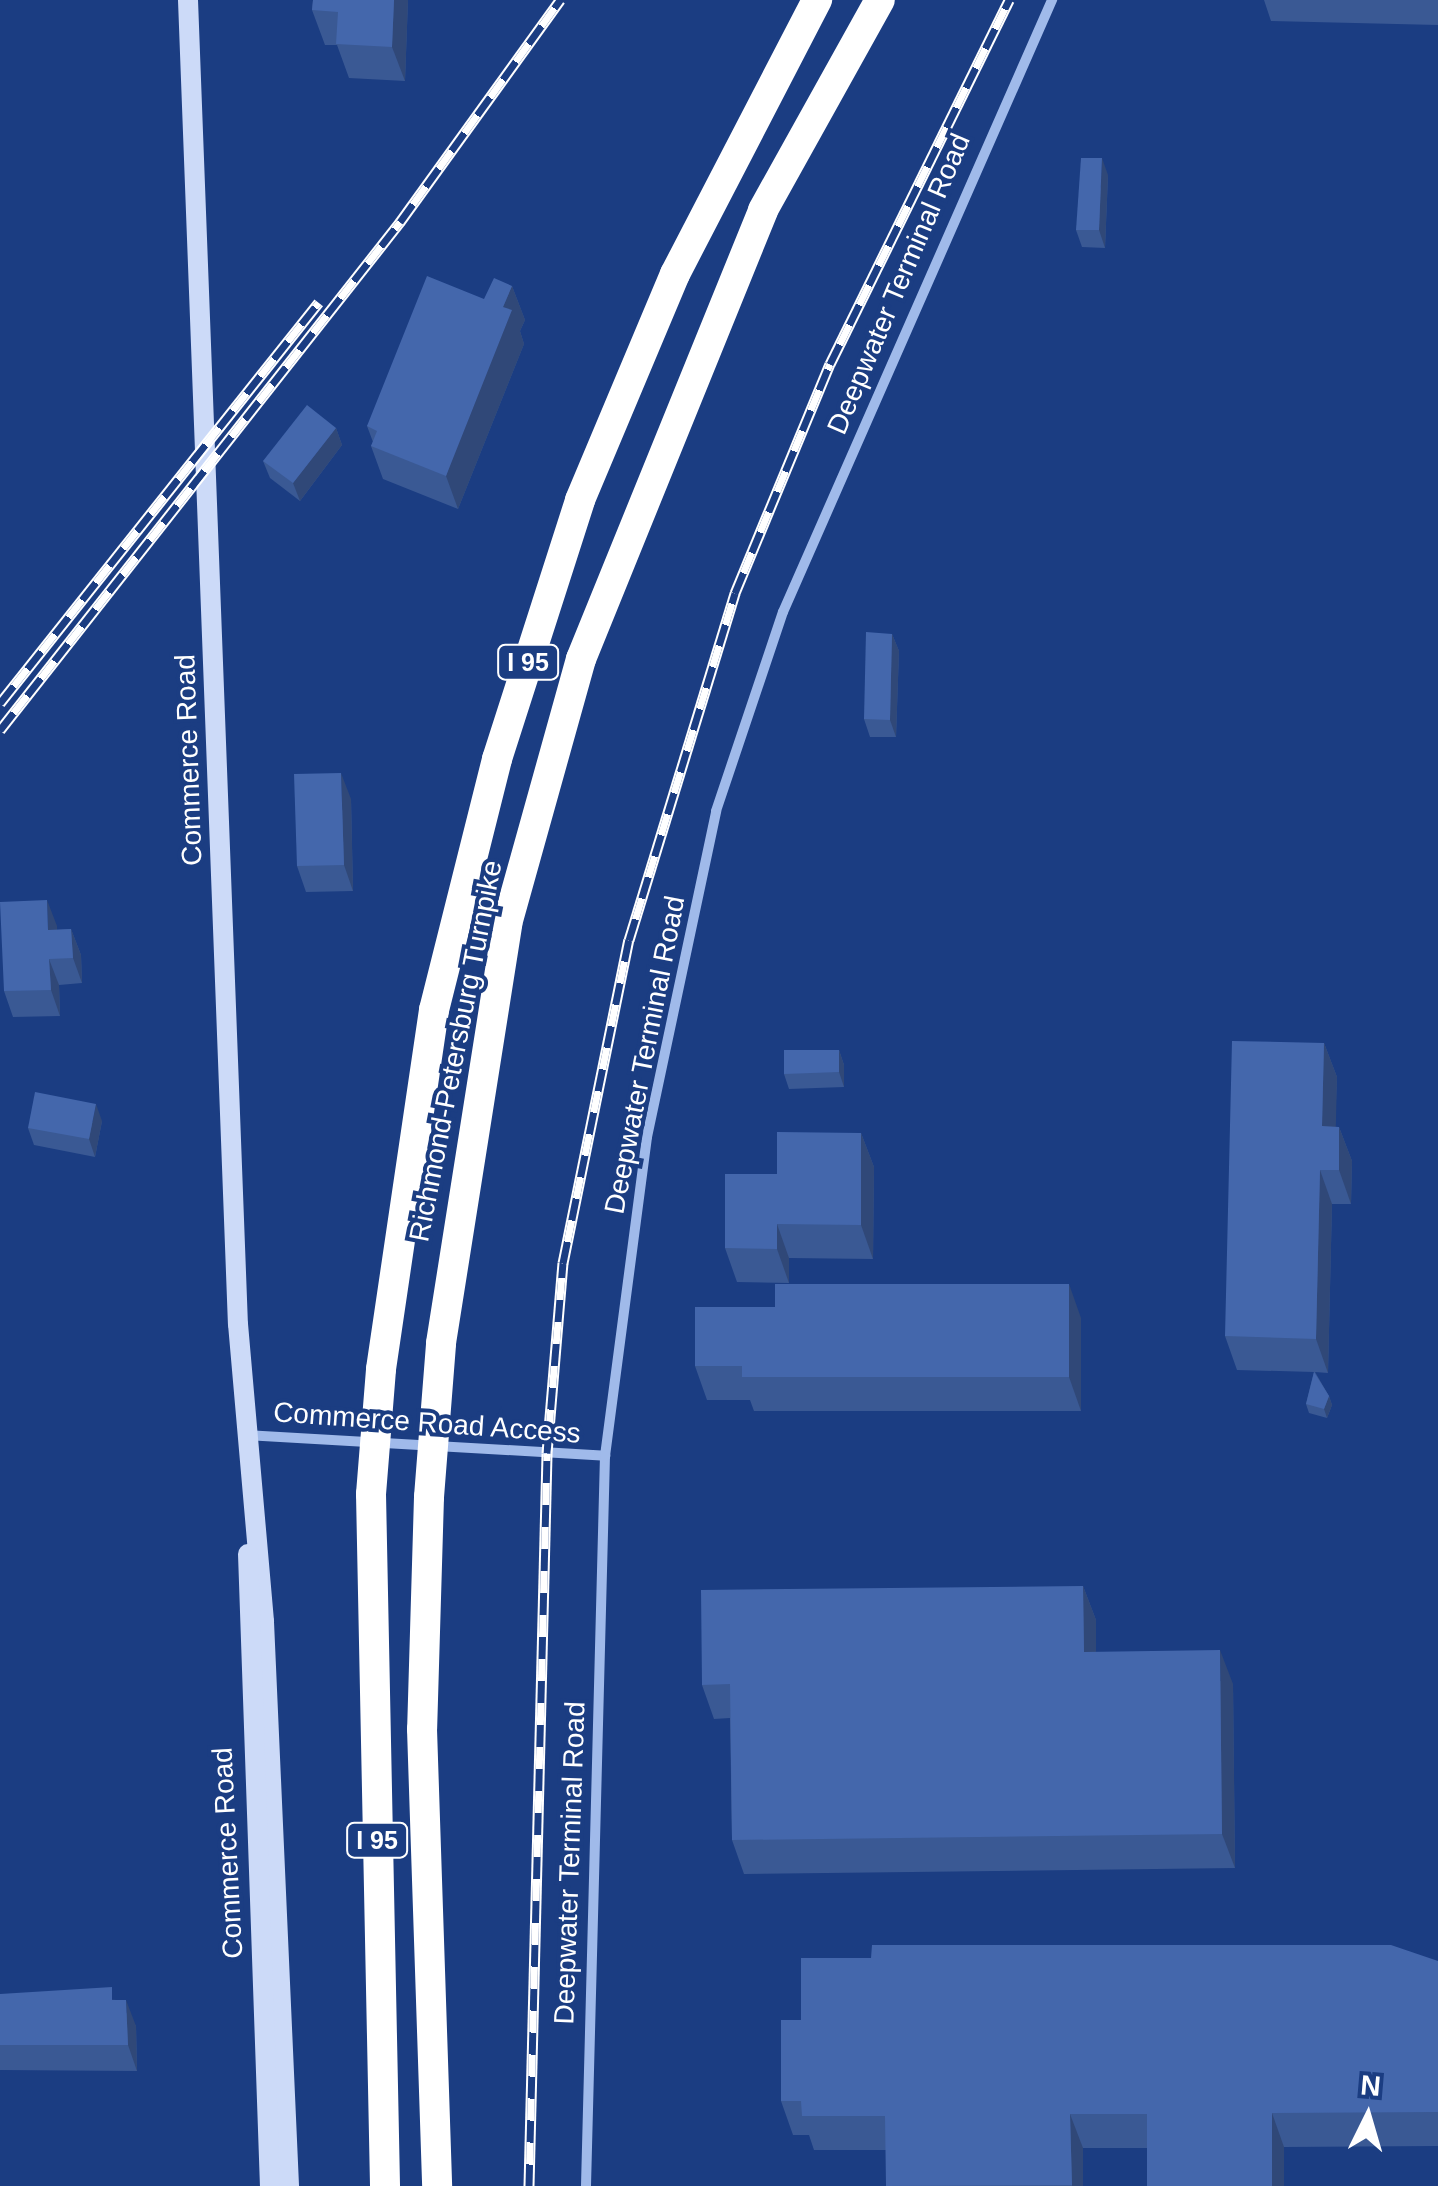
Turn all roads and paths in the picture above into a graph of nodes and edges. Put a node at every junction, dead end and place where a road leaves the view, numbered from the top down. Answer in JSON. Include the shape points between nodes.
{"nodes":[{"id":1,"x":188,"y":0,"type":"edge"},
{"id":2,"x":817,"y":0,"type":"edge"},
{"id":3,"x":880,"y":0,"type":"edge"},
{"id":4,"x":1052,"y":0,"type":"edge"},
{"id":5,"x":246,"y":1434,"type":"junction"},
{"id":6,"x":605,"y":1456,"type":"junction"},
{"id":7,"x":252,"y":1518,"type":"junction"},
{"id":8,"x":270,"y":2186,"type":"edge"},
{"id":9,"x":290,"y":2186,"type":"edge"},
{"id":10,"x":385,"y":2186,"type":"edge"},
{"id":11,"x":438,"y":2186,"type":"edge"},
{"id":12,"x":586,"y":2186,"type":"edge"}],
"edges":[{"from":1,"to":5,"type":"main road","name":"Commerce Road"},
{"from":2,"to":10,"type":"highway","name":"Richmond-Petersburg Turnpike","number":"I 95","bridge":true,"via":[[674,274],[580,500],[496,759],[434,1010],[381,1369],[371,1494]]},
{"from":3,"to":11,"type":"highway","name":"Richmond-Petersburg Turnpike","number":"I 95","bridge":true,"via":[[763,210],[581,660],[508,924],[441,1343],[429,1497],[422,1729]]},
{"from":4,"to":6,"type":"street","name":"Deepwater Terminal Road","via":[[790,594],[716,811],[647,1137]]},
{"from":5,"to":6,"type":"street","name":"Commerce Road Access"},
{"from":5,"to":7,"type":"main road","name":"Commerce Road"},
{"from":6,"to":12,"type":"street","name":"Deepwater Terminal Road"},
{"from":7,"to":8,"type":"main road","name":"Commerce Road","via":[[243,1596]]},
{"from":7,"to":9,"type":"main road","name":"Commerce Road"}]}
